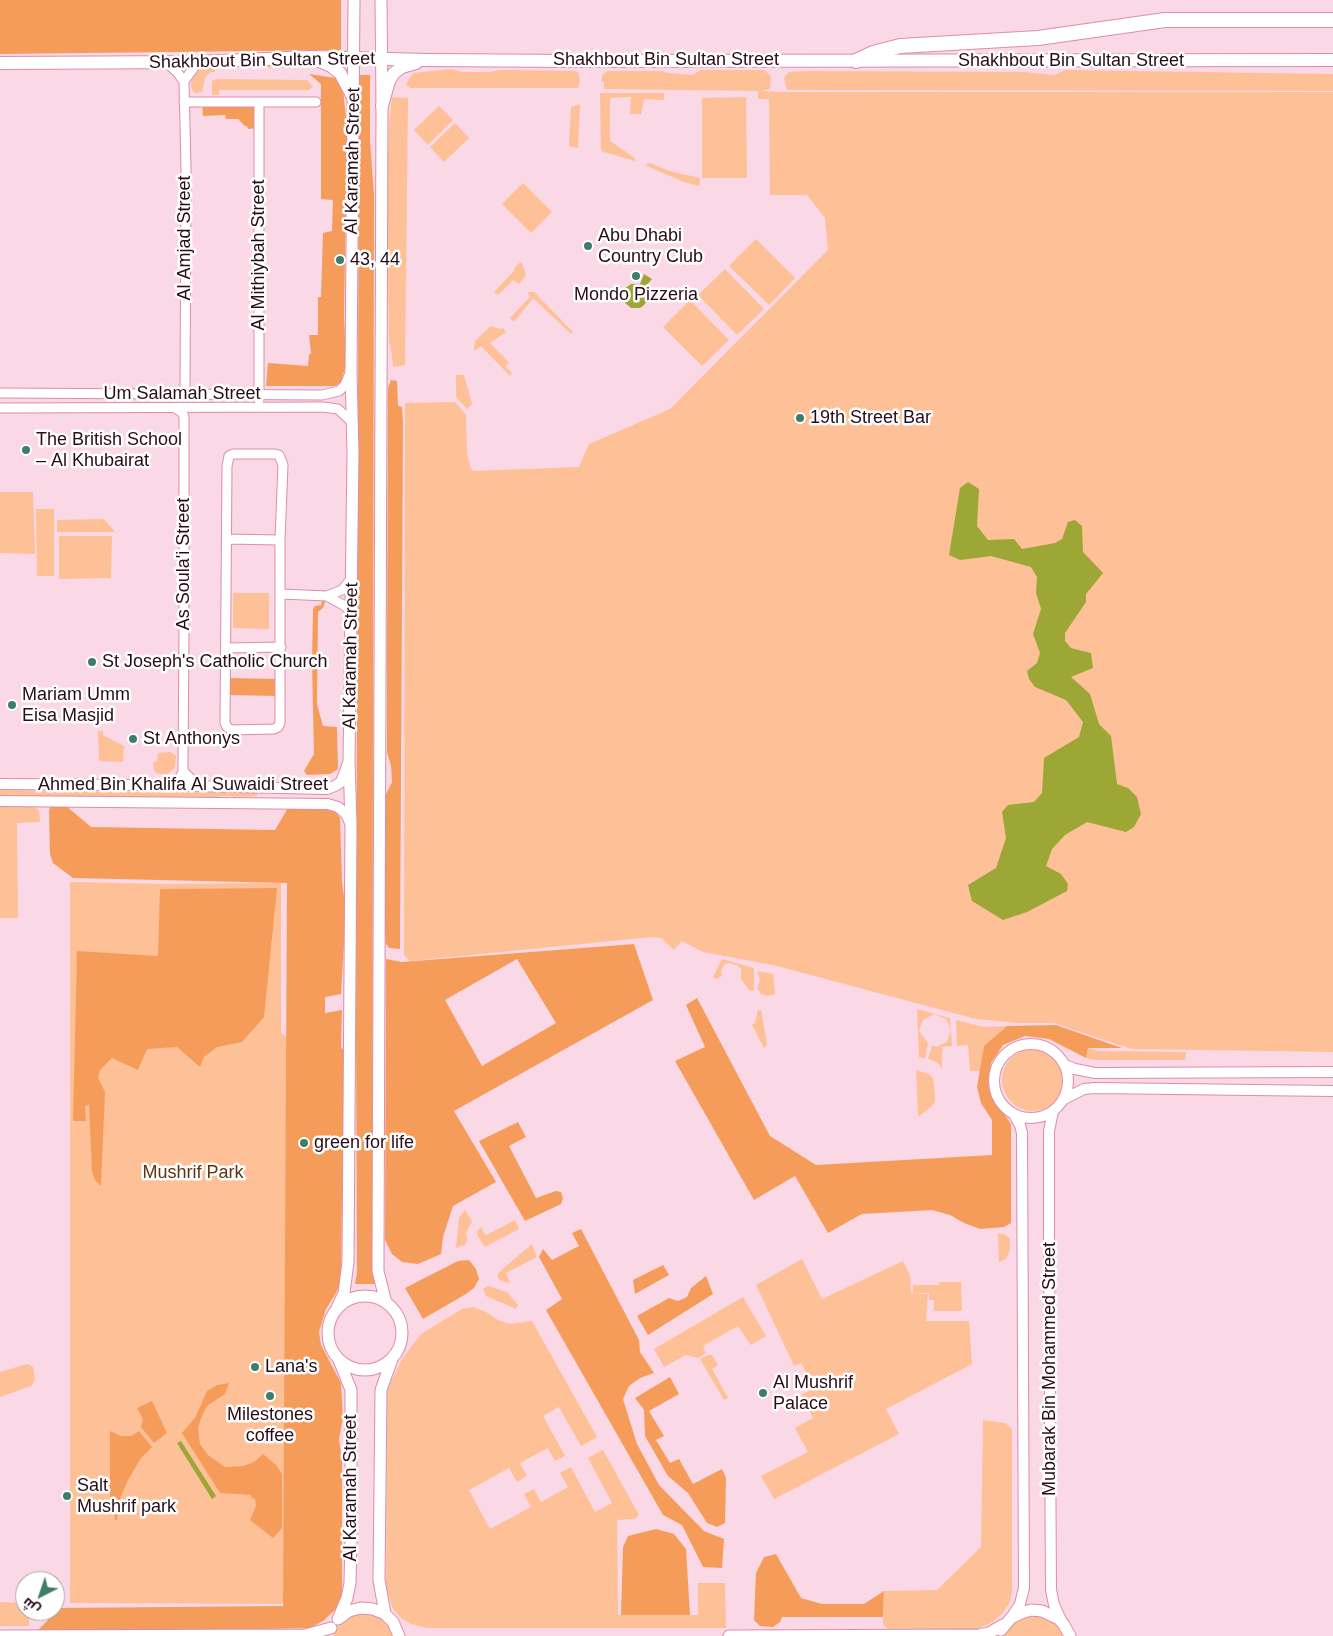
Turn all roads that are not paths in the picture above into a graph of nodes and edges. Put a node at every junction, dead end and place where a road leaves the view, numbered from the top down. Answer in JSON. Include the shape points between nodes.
{"nodes":[{"id":1,"x":354,"y":0,"type":"edge"},
{"id":2,"x":381,"y":0,"type":"edge"},
{"id":3,"x":1333,"y":20,"type":"edge"},
{"id":4,"x":311,"y":57,"type":"junction"},
{"id":5,"x":355,"y":58,"type":"junction"},
{"id":6,"x":381,"y":59,"type":"junction"},
{"id":7,"x":427,"y":60,"type":"junction"},
{"id":8,"x":1333,"y":60,"type":"edge"},
{"id":9,"x":856,"y":61,"type":"junction"},
{"id":10,"x":198,"y":62,"type":"junction"},
{"id":11,"x":0,"y":63,"type":"edge"},
{"id":12,"x":167,"y":63,"type":"junction"},
{"id":13,"x":184,"y":81,"type":"junction"},
{"id":14,"x":354,"y":99,"type":"junction"},
{"id":15,"x":184,"y":102,"type":"junction"},
{"id":16,"x":259,"y":102,"type":"junction"},
{"id":17,"x":316,"y":102,"type":"dead end"},
{"id":18,"x":382,"y":106,"type":"junction"},
{"id":19,"x":351,"y":370,"type":"junction"},
{"id":20,"x":0,"y":393,"type":"edge"},
{"id":21,"x":185,"y":394,"type":"junction"},
{"id":22,"x":259,"y":395,"type":"junction"},
{"id":23,"x":195,"y":407,"type":"junction"},
{"id":24,"x":259,"y":407,"type":"junction"},
{"id":25,"x":0,"y":408,"type":"edge"},
{"id":26,"x":175,"y":408,"type":"junction"},
{"id":27,"x":184,"y":417,"type":"junction"},
{"id":28,"x":352,"y":423,"type":"junction"},
{"id":29,"x":227,"y":540,"type":"junction"},
{"id":30,"x":280,"y":540,"type":"junction"},
{"id":31,"x":352,"y":578,"type":"junction"},
{"id":32,"x":282,"y":594,"type":"junction"},
{"id":33,"x":327,"y":596,"type":"junction"},
{"id":34,"x":352,"y":614,"type":"junction"},
{"id":35,"x":281,"y":647,"type":"junction"},
{"id":36,"x":227,"y":648,"type":"junction"},
{"id":37,"x":349,"y":760,"type":"junction"},
{"id":38,"x":183,"y":771,"type":"junction"},
{"id":39,"x":0,"y":784,"type":"edge"},
{"id":40,"x":174,"y":785,"type":"junction"},
{"id":41,"x":198,"y":786,"type":"junction"},
{"id":42,"x":260,"y":787,"type":"junction"},
{"id":43,"x":0,"y":801,"type":"edge"},
{"id":44,"x":258,"y":804,"type":"junction"},
{"id":45,"x":351,"y":825,"type":"junction"},
{"id":46,"x":1065,"y":1065,"type":"junction"},
{"id":47,"x":1333,"y":1072,"type":"edge"},
{"id":48,"x":1333,"y":1091,"type":"edge"},
{"id":49,"x":1064,"y":1099,"type":"junction"},
{"id":50,"x":1053,"y":1111,"type":"junction"},
{"id":51,"x":1013,"y":1113,"type":"junction"},
{"id":52,"x":386,"y":1303,"type":"junction"},
{"id":53,"x":336,"y":1310,"type":"junction"},
{"id":54,"x":392,"y":1359,"type":"junction"},
{"id":55,"x":340,"y":1360,"type":"junction"},
{"id":56,"x":385,"y":1614,"type":"junction"},
{"id":57,"x":339,"y":1617,"type":"junction"},
{"id":58,"x":1007,"y":1621,"type":"junction"},
{"id":59,"x":1067,"y":1631,"type":"edge"},
{"id":60,"x":330,"y":1632,"type":"edge"},
{"id":61,"x":402,"y":1635,"type":"edge"},
{"id":62,"x":0,"y":1636,"type":"edge"},
{"id":63,"x":729,"y":1636,"type":"edge"},
{"id":64,"x":998,"y":1636,"type":"edge"},
{"id":65,"x":1080,"y":1636,"type":"edge"}],
"edges":[{"from":1,"to":5,"type":"main road","name":"Al Karamah Street"},
{"from":2,"to":6,"type":"main road","name":"Al Karamah Street"},
{"from":3,"to":9,"type":"highway","via":[[1165,20],[1038,38],[900,46]]},
{"from":4,"to":5,"type":"main road","name":"Shakhbout Bin Sultan Street"},
{"from":4,"to":10,"type":"main road","name":"Shakhbout Bin Sultan Street"},
{"from":4,"to":14,"type":"main road","via":[[340,73]]},
{"from":5,"to":6,"type":"main road","name":"Shakhbout Bin Sultan Street"},
{"from":5,"to":14,"type":"main road","name":"Al Karamah Street"},
{"from":6,"to":7,"type":"main road","name":"Shakhbout Bin Sultan Street"},
{"from":6,"to":18,"type":"main road","name":"Al Karamah Street"},
{"from":7,"to":9,"type":"main road","name":"Shakhbout Bin Sultan Street"},
{"from":7,"to":18,"type":"main road","via":[[402,67],[394,73]]},
{"from":8,"to":9,"type":"main road","name":"Shakhbout Bin Sultan Street"},
{"from":10,"to":12,"type":"main road","name":"Shakhbout Bin Sultan Street"},
{"from":10,"to":13,"type":"street"},
{"from":11,"to":12,"type":"main road","name":"Shakhbout Bin Sultan Street"},
{"from":12,"to":13,"type":"street"},
{"from":13,"to":15,"type":"street","name":"Al Amjad Street"},
{"from":14,"to":19,"type":"main road","name":"Al Karamah Street"},
{"from":15,"to":16,"type":"street"},
{"from":15,"to":21,"type":"street","name":"Al Amjad Street"},
{"from":16,"to":17,"type":"street"},
{"from":16,"to":22,"type":"street","name":"Al Mithiybah Street"},
{"from":18,"to":52,"type":"main road","name":"Al Karamah Street","via":[[378,1271]]},
{"from":19,"to":22,"type":"street","name":"Um Salamah Street","via":[[339,392]]},
{"from":19,"to":28,"type":"main road","name":"Al Karamah Street"},
{"from":20,"to":21,"type":"street","name":"Um Salamah Street"},
{"from":21,"to":22,"type":"street","name":"Um Salamah Street"},
{"from":22,"to":24,"type":"street","name":"Al Mithiybah Street"},
{"from":23,"to":24,"type":"street","name":"Um Salamah Street"},
{"from":23,"to":26,"type":"street","name":"Um Salamah Street"},
{"from":23,"to":27,"type":"street"},
{"from":24,"to":28,"type":"street","name":"Um Salamah Street","via":[[338,409]]},
{"from":25,"to":26,"type":"street","name":"Um Salamah Street"},
{"from":26,"to":27,"type":"street"},
{"from":27,"to":38,"type":"street","name":"As Soula'i Street"},
{"from":28,"to":31,"type":"main road","name":"Al Karamah Street"},
{"from":29,"to":30,"type":"street"},
{"from":29,"to":30,"type":"street","via":[[228,466],[229,456],[233,454],[279,456],[283,465]]},
{"from":29,"to":36,"type":"street"},
{"from":30,"to":32,"type":"street"},
{"from":31,"to":33,"type":"street","via":[[342,590]]},
{"from":31,"to":34,"type":"main road","name":"Al Karamah Street"},
{"from":32,"to":33,"type":"street"},
{"from":32,"to":35,"type":"street"},
{"from":33,"to":34,"type":"street"},
{"from":34,"to":37,"type":"main road","name":"Al Karamah Street"},
{"from":35,"to":36,"type":"street"},
{"from":35,"to":36,"type":"street","via":[[278,727],[231,730],[225,723]]},
{"from":37,"to":42,"type":"street","name":"Ahmed Bin Khalifa Al Suwaidi Street","via":[[341,782],[327,789]]},
{"from":37,"to":45,"type":"main road","name":"Al Karamah Street"},
{"from":38,"to":40,"type":"street"},
{"from":38,"to":41,"type":"street"},
{"from":39,"to":40,"type":"street","name":"Ahmed Bin Khalifa Al Suwaidi Street"},
{"from":40,"to":41,"type":"street","name":"Ahmed Bin Khalifa Al Suwaidi Street"},
{"from":41,"to":42,"type":"street","name":"Ahmed Bin Khalifa Al Suwaidi Street"},
{"from":42,"to":44,"type":"street","via":[[264,795]]},
{"from":43,"to":44,"type":"street","name":"Ahmed Bin Khalifa Al Suwaidi Street"},
{"from":44,"to":45,"type":"street","name":"Ahmed Bin Khalifa Al Suwaidi Street","via":[[328,804],[346,814]]},
{"from":45,"to":53,"type":"main road","name":"Al Karamah Street","via":[[348,1262],[344,1293]]},
{"from":46,"to":47,"type":"street","via":[[1095,1072]]},
{"from":46,"to":49,"type":"street","via":[[1068,1088]]},
{"from":46,"to":51,"type":"street","via":[[1058,1054],[1035,1043],[1022,1044],[1001,1058],[994,1082],[996,1094]]},
{"from":48,"to":49,"type":"street","via":[[1095,1088],[1084,1089]]},
{"from":49,"to":50,"type":"street"},
{"from":50,"to":51,"type":"street","via":[[1033,1118]]},
{"from":50,"to":59,"type":"street","name":"Mubarak Bin Mohammed Street","via":[[1049,1131],[1052,1590],[1054,1605]]},
{"from":51,"to":58,"type":"street","name":"Mubarak Bin Mohammed Street","via":[[1022,1133],[1024,1588],[1020,1604]]},
{"from":52,"to":53,"type":"main road","via":[[366,1296],[344,1302]]},
{"from":52,"to":54,"type":"main road","via":[[397,1316],[402,1331],[398,1351]]},
{"from":53,"to":55,"type":"main road","via":[[331,1317],[328,1335]]},
{"from":54,"to":55,"type":"main road","via":[[366,1370],[347,1366]]},
{"from":54,"to":56,"type":"main road","name":"Al Karamah Street","via":[[381,1390],[379,1580]]},
{"from":55,"to":57,"type":"main road","name":"Al Karamah Street","via":[[351,1390],[351,1538],[350,1583]]},
{"from":56,"to":57,"type":"main road","via":[[361,1608]]},
{"from":56,"to":61,"type":"main road"},
{"from":57,"to":60,"type":"main road","name":"Al Karamah Street"},
{"from":58,"to":59,"type":"main road","via":[[1026,1611],[1042,1611],[1052,1615]]},
{"from":58,"to":63,"type":"main road","via":[[989,1633],[979,1635]]},
{"from":58,"to":64,"type":"main road"},
{"from":59,"to":65,"type":"main road"},
{"from":60,"to":62,"type":"main road","via":[[305,1635]]}]}
